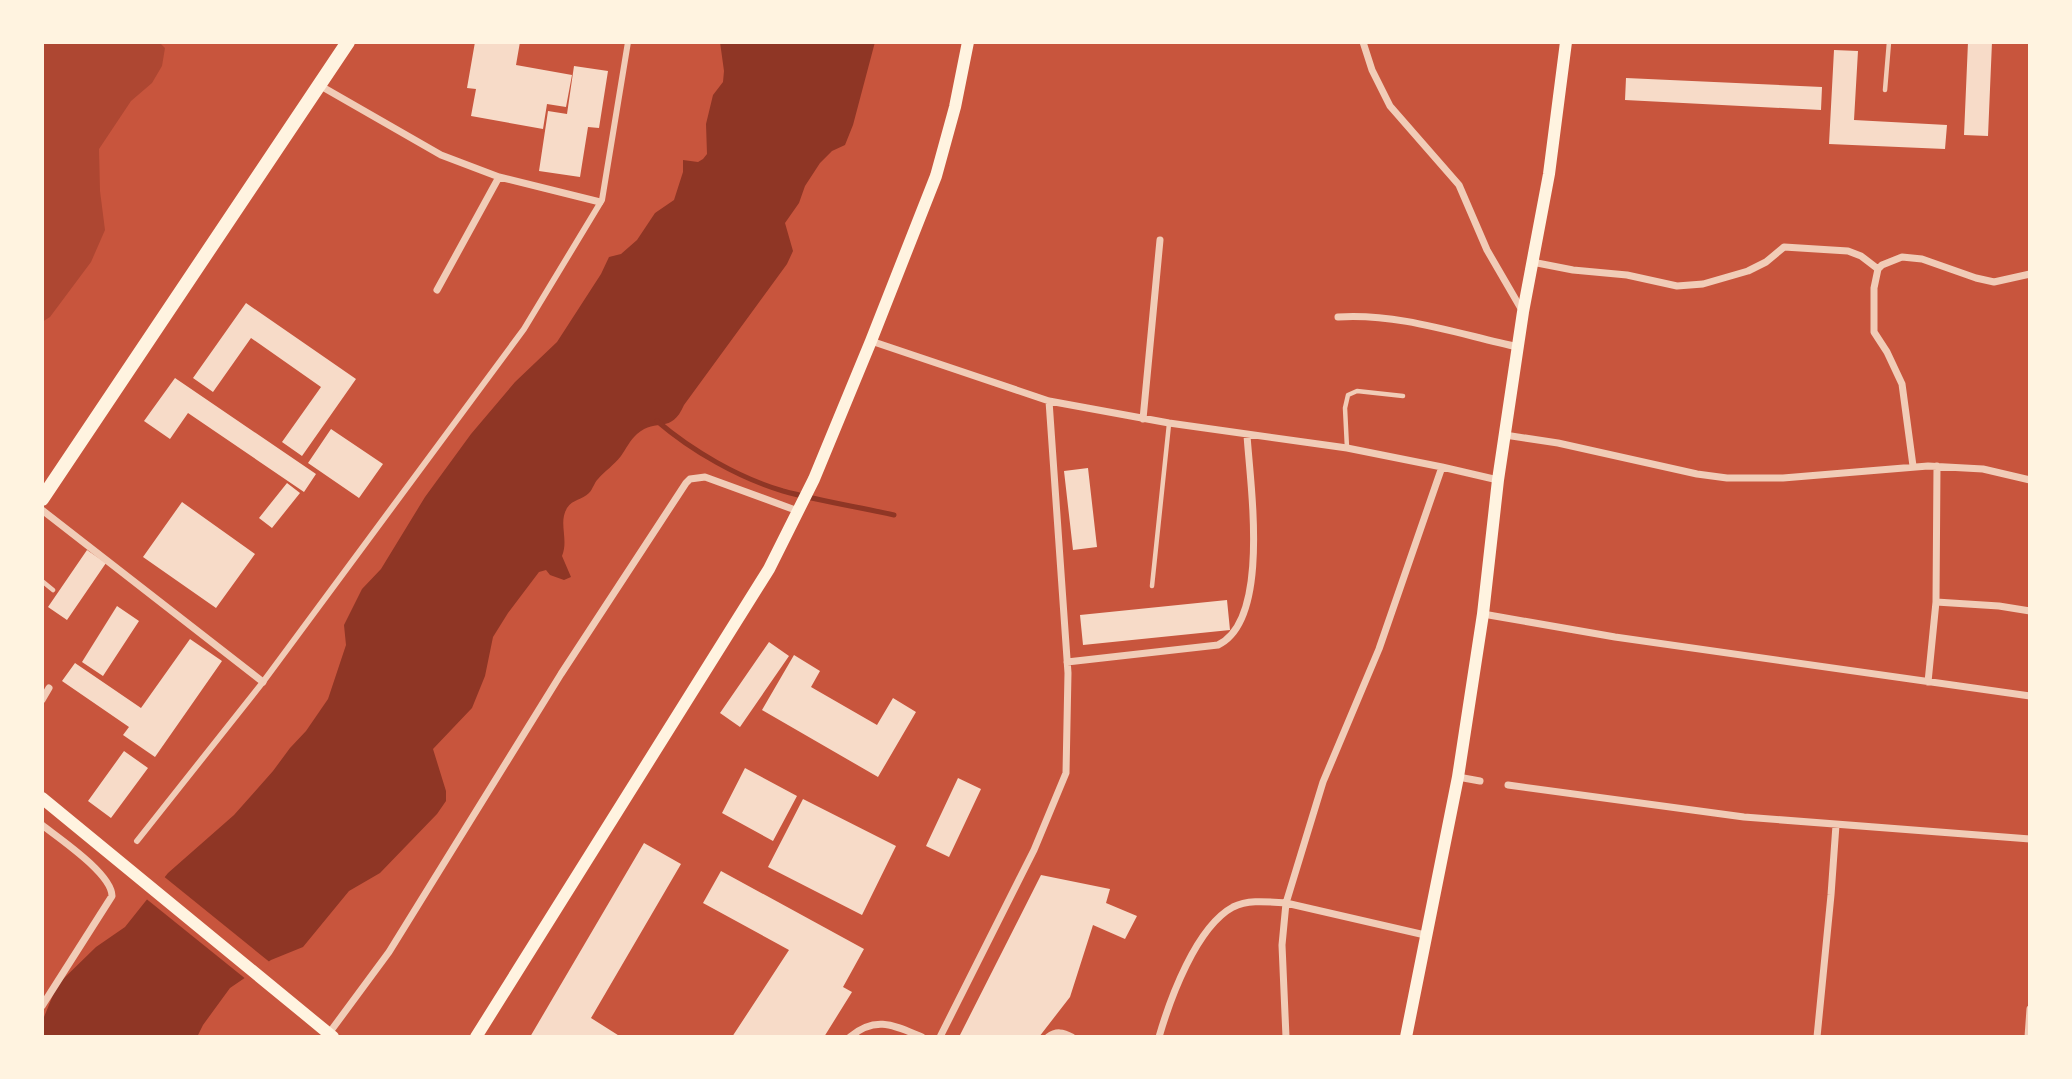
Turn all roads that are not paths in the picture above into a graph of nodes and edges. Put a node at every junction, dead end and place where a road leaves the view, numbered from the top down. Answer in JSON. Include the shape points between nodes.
{"nodes":[{"id":1,"x":348,"y":42,"type":"edge"},
{"id":2,"x":628,"y":42,"type":"edge"},
{"id":3,"x":968,"y":42,"type":"edge"},
{"id":4,"x":1363,"y":42,"type":"edge"},
{"id":5,"x":1566,"y":42,"type":"edge"},
{"id":6,"x":1889,"y":42,"type":"edge"},
{"id":7,"x":318,"y":85,"type":"junction"},
{"id":8,"x":1885,"y":90,"type":"dead end"},
{"id":9,"x":499,"y":177,"type":"junction"},
{"id":10,"x":600,"y":202,"type":"junction"},
{"id":11,"x":1160,"y":240,"type":"dead end"},
{"id":12,"x":1532,"y":262,"type":"junction"},
{"id":13,"x":1878,"y":269,"type":"junction"},
{"id":14,"x":2030,"y":274,"type":"edge"},
{"id":15,"x":437,"y":290,"type":"dead end"},
{"id":16,"x":1523,"y":312,"type":"junction"},
{"id":17,"x":1338,"y":317,"type":"dead end"},
{"id":18,"x":872,"y":341,"type":"junction"},
{"id":19,"x":1518,"y":347,"type":"junction"},
{"id":20,"x":1402,"y":396,"type":"dead end"},
{"id":21,"x":1049,"y":401,"type":"junction"},
{"id":22,"x":1143,"y":418,"type":"junction"},
{"id":23,"x":1169,"y":423,"type":"junction"},
{"id":24,"x":1247,"y":435,"type":"junction"},
{"id":25,"x":1505,"y":435,"type":"junction"},
{"id":26,"x":1347,"y":448,"type":"junction"},
{"id":27,"x":1913,"y":466,"type":"junction"},
{"id":28,"x":1937,"y":466,"type":"junction"},
{"id":29,"x":1442,"y":467,"type":"junction"},
{"id":30,"x":1498,"y":480,"type":"junction"},
{"id":31,"x":2030,"y":480,"type":"edge"},
{"id":32,"x":42,"y":499,"type":"edge"},
{"id":33,"x":799,"y":509,"type":"junction"},
{"id":34,"x":42,"y":510,"type":"edge"},
{"id":35,"x":42,"y":581,"type":"edge"},
{"id":36,"x":1152,"y":586,"type":"dead end"},
{"id":37,"x":53,"y":590,"type":"dead end"},
{"id":38,"x":1936,"y":602,"type":"junction"},
{"id":39,"x":2030,"y":611,"type":"edge"},
{"id":40,"x":1483,"y":614,"type":"junction"},
{"id":41,"x":1067,"y":662,"type":"junction"},
{"id":42,"x":263,"y":682,"type":"junction"},
{"id":43,"x":1928,"y":682,"type":"junction"},
{"id":44,"x":49,"y":688,"type":"dead end"},
{"id":45,"x":2030,"y":696,"type":"edge"},
{"id":46,"x":42,"y":700,"type":"edge"},
{"id":47,"x":1458,"y":777,"type":"junction"},
{"id":48,"x":1480,"y":781,"type":"dead end"},
{"id":49,"x":1508,"y":785,"type":"dead end"},
{"id":50,"x":42,"y":798,"type":"edge"},
{"id":51,"x":42,"y":825,"type":"edge"},
{"id":52,"x":1836,"y":825,"type":"junction"},
{"id":53,"x":2030,"y":839,"type":"edge"},
{"id":54,"x":137,"y":841,"type":"dead end"},
{"id":55,"x":1286,"y":903,"type":"junction"},
{"id":56,"x":1425,"y":935,"type":"junction"},
{"id":57,"x":42,"y":1006,"type":"edge"},
{"id":58,"x":2030,"y":1009,"type":"edge"},
{"id":59,"x":327,"y":1037,"type":"edge"},
{"id":60,"x":333,"y":1037,"type":"edge"},
{"id":61,"x":476,"y":1037,"type":"edge"},
{"id":62,"x":850,"y":1037,"type":"edge"},
{"id":63,"x":922,"y":1037,"type":"edge"},
{"id":64,"x":940,"y":1037,"type":"edge"},
{"id":65,"x":1048,"y":1037,"type":"edge"},
{"id":66,"x":1072,"y":1037,"type":"edge"},
{"id":67,"x":1158,"y":1037,"type":"edge"},
{"id":68,"x":1286,"y":1037,"type":"edge"},
{"id":69,"x":1406,"y":1037,"type":"edge"},
{"id":70,"x":1817,"y":1037,"type":"edge"},
{"id":71,"x":2028,"y":1037,"type":"edge"}],
"edges":[{"from":1,"to":7,"type":"main road"},
{"from":2,"to":10,"type":"street"},
{"from":3,"to":18,"type":"main road","via":[[946,147]]},
{"from":4,"to":16,"type":"street","via":[[1390,106],[1459,184],[1487,250]]},
{"from":5,"to":12,"type":"main road"},
{"from":6,"to":8,"type":"lane"},
{"from":7,"to":9,"type":"street","via":[[441,155]]},
{"from":7,"to":32,"type":"main road"},
{"from":9,"to":10,"type":"street"},
{"from":9,"to":15,"type":"street"},
{"from":10,"to":42,"type":"street","via":[[524,329]]},
{"from":11,"to":22,"type":"street"},
{"from":12,"to":13,"type":"street","via":[[1677,286],[1748,271],[1784,247],[1848,251]]},
{"from":12,"to":16,"type":"main road"},
{"from":13,"to":14,"type":"street","via":[[1902,257],[1994,282]]},
{"from":13,"to":27,"type":"street","via":[[1874,332],[1902,384]]},
{"from":16,"to":19,"type":"main road"},
{"from":17,"to":19,"type":"street","via":[[1391,317]]},
{"from":18,"to":21,"type":"street"},
{"from":18,"to":33,"type":"main road"},
{"from":19,"to":25,"type":"main road"},
{"from":20,"to":26,"type":"lane","via":[[1357,391],[1348,395]]},
{"from":21,"to":22,"type":"street"},
{"from":21,"to":41,"type":"street"},
{"from":22,"to":23,"type":"street"},
{"from":23,"to":24,"type":"street"},
{"from":23,"to":36,"type":"lane"},
{"from":24,"to":26,"type":"street"},
{"from":24,"to":41,"type":"street","via":[[1253,577],[1245,614],[1234,634],[1218,645]]},
{"from":25,"to":27,"type":"street","via":[[1727,478],[1783,478]]},
{"from":25,"to":30,"type":"main road"},
{"from":26,"to":29,"type":"street"},
{"from":27,"to":28,"type":"street"},
{"from":28,"to":31,"type":"street","via":[[1983,469]]},
{"from":28,"to":38,"type":"street"},
{"from":29,"to":30,"type":"street"},
{"from":29,"to":55,"type":"street","via":[[1379,649],[1324,782]]},
{"from":30,"to":40,"type":"main road"},
{"from":33,"to":59,"type":"street","via":[[705,477],[686,482],[389,951]]},
{"from":33,"to":61,"type":"main road","via":[[769,569]]},
{"from":34,"to":42,"type":"street"},
{"from":35,"to":37,"type":"lane"},
{"from":38,"to":39,"type":"street"},
{"from":38,"to":43,"type":"street"},
{"from":40,"to":43,"type":"street"},
{"from":40,"to":47,"type":"main road"},
{"from":41,"to":64,"type":"street","via":[[1063,785]]},
{"from":42,"to":54,"type":"street"},
{"from":43,"to":45,"type":"street"},
{"from":44,"to":46,"type":"street"},
{"from":47,"to":48,"type":"street"},
{"from":47,"to":56,"type":"main road"},
{"from":49,"to":52,"type":"street"},
{"from":50,"to":60,"type":"main road"},
{"from":51,"to":57,"type":"street","via":[[102,875],[112,890],[112,897]]},
{"from":52,"to":53,"type":"street"},
{"from":52,"to":70,"type":"street"},
{"from":55,"to":56,"type":"street"},
{"from":55,"to":67,"type":"street","via":[[1251,902],[1232,908],[1215,924],[1176,987]]},
{"from":55,"to":68,"type":"street","via":[[1282,945]]},
{"from":56,"to":69,"type":"main road"},
{"from":58,"to":71,"type":"street"},
{"from":62,"to":63,"type":"street","via":[[862,1027],[889,1023]]},
{"from":65,"to":66,"type":"street","via":[[1054,1032]]}]}
